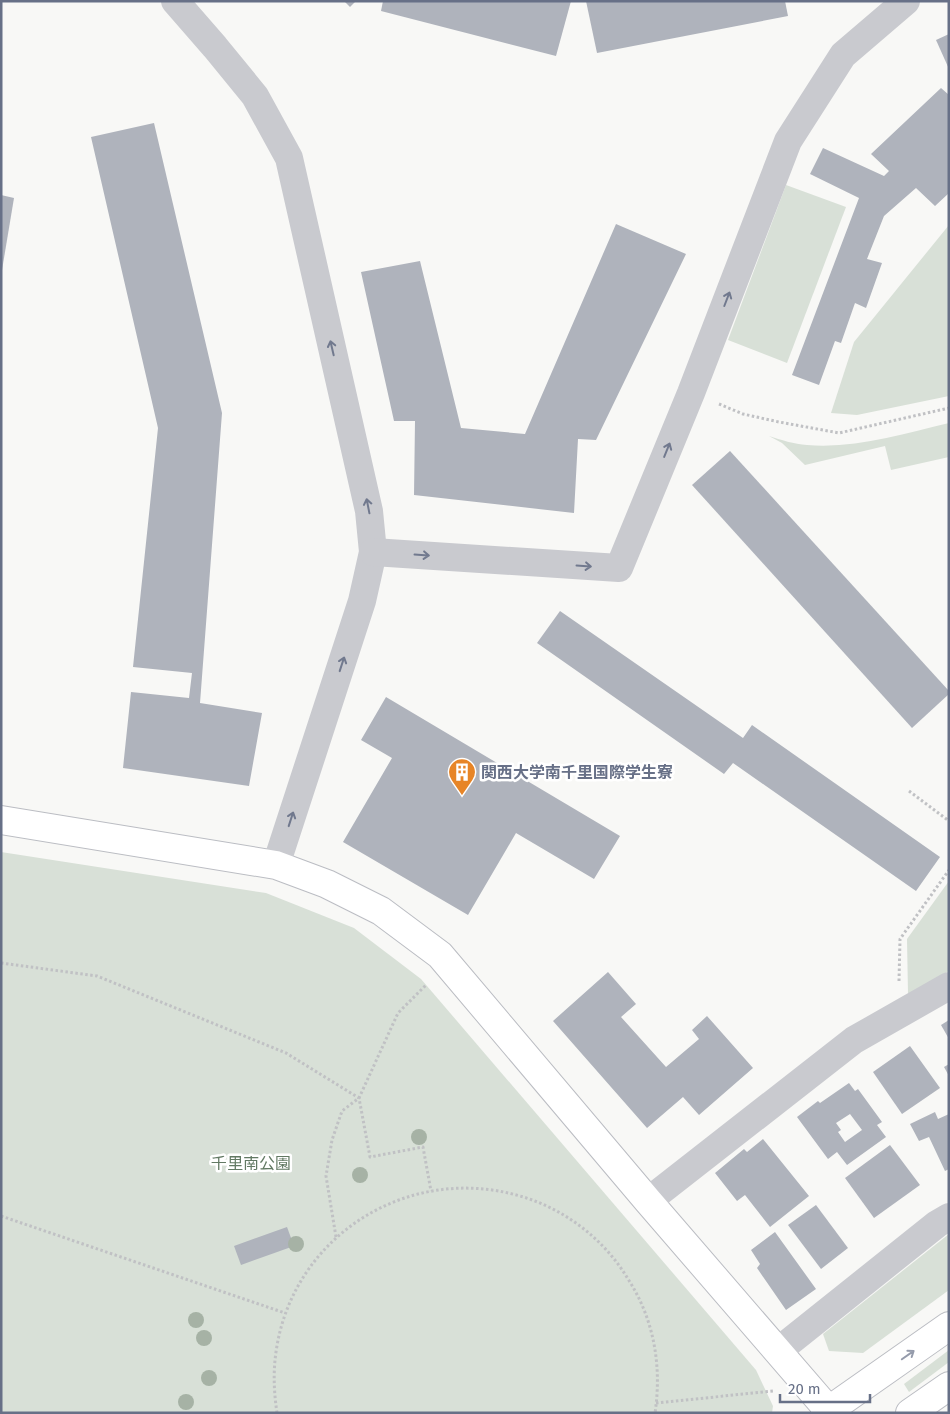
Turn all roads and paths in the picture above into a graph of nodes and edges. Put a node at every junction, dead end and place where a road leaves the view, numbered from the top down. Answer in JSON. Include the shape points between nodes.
{"nodes":[{"id":1,"x":175,"y":1,"type":"edge"},
{"id":2,"x":906,"y":1,"type":"edge"},
{"id":3,"x":949,"y":408,"type":"edge"},
{"id":4,"x":743,"y":414,"type":"dead end"},
{"id":5,"x":373,"y":552,"type":"junction"},
{"id":6,"x":909,"y":791,"type":"dead end"},
{"id":7,"x":1,"y":820,"type":"edge"},
{"id":8,"x":949,"y":821,"type":"edge"},
{"id":9,"x":276,"y":865,"type":"junction"},
{"id":10,"x":949,"y":870,"type":"edge"},
{"id":11,"x":1,"y":963,"type":"edge"},
{"id":12,"x":949,"y":986,"type":"edge"},
{"id":13,"x":421,"y":990,"type":"dead end"},
{"id":14,"x":899,"y":1014,"type":"junction"},
{"id":15,"x":359,"y":1098,"type":"junction"},
{"id":16,"x":431,"y":1191,"type":"junction"},
{"id":17,"x":648,"y":1201,"type":"junction"},
{"id":18,"x":1,"y":1216,"type":"edge"},
{"id":19,"x":949,"y":1217,"type":"edge"},
{"id":20,"x":336,"y":1237,"type":"junction"},
{"id":21,"x":285,"y":1313,"type":"junction"},
{"id":22,"x":949,"y":1326,"type":"edge"},
{"id":23,"x":778,"y":1351,"type":"junction"},
{"id":24,"x":949,"y":1386,"type":"edge"},
{"id":25,"x":774,"y":1391,"type":"dead end"},
{"id":26,"x":656,"y":1403,"type":"junction"},
{"id":27,"x":828,"y":1412,"type":"edge"},
{"id":28,"x":277,"y":1413,"type":"edge"},
{"id":29,"x":655,"y":1413,"type":"edge"},
{"id":30,"x":910,"y":1413,"type":"edge"}],
"edges":[{"from":5,"to":1,"type":"street","one_way":true,"via":[[369,511],[289,158],[255,96]]},
{"from":5,"to":2,"type":"street","one_way":true,"via":[[618,568],[691,393],[788,141],[843,55]]},
{"from":3,"to":4,"type":"path","via":[[839,433]]},
{"from":9,"to":5,"type":"street","one_way":true,"via":[[362,601]]},
{"from":6,"to":8,"type":"path"},
{"from":7,"to":9,"type":"street"},
{"from":9,"to":17,"type":"street","via":[[327,884],[381,912],[440,955]]},
{"from":10,"to":14,"type":"path","via":[[900,939]]},
{"from":11,"to":15,"type":"path","via":[[97,976],[286,1053]]},
{"from":12,"to":14,"type":"street"},
{"from":13,"to":15,"type":"path","via":[[398,1013]]},
{"from":14,"to":17,"type":"street","via":[[854,1040]]},
{"from":15,"to":16,"type":"path","via":[[370,1157],[423,1147]]},
{"from":15,"to":20,"type":"path","via":[[342,1111],[332,1140],[326,1176]]},
{"from":16,"to":20,"type":"path","via":[[380,1207]]},
{"from":16,"to":26,"type":"path","via":[[471,1188],[520,1196],[566,1216],[612,1254],[624,1270],[650,1324],[657,1363]]},
{"from":17,"to":23,"type":"street"},
{"from":18,"to":21,"type":"path"},
{"from":19,"to":23,"type":"street"},
{"from":20,"to":21,"type":"path","via":[[306,1272]]},
{"from":21,"to":28,"type":"path","via":[[274,1373]]},
{"from":27,"to":22,"type":"street","one_way":true},
{"from":23,"to":27,"type":"street"},
{"from":24,"to":30,"type":"street"},
{"from":25,"to":26,"type":"path"},
{"from":26,"to":29,"type":"path"}]}
